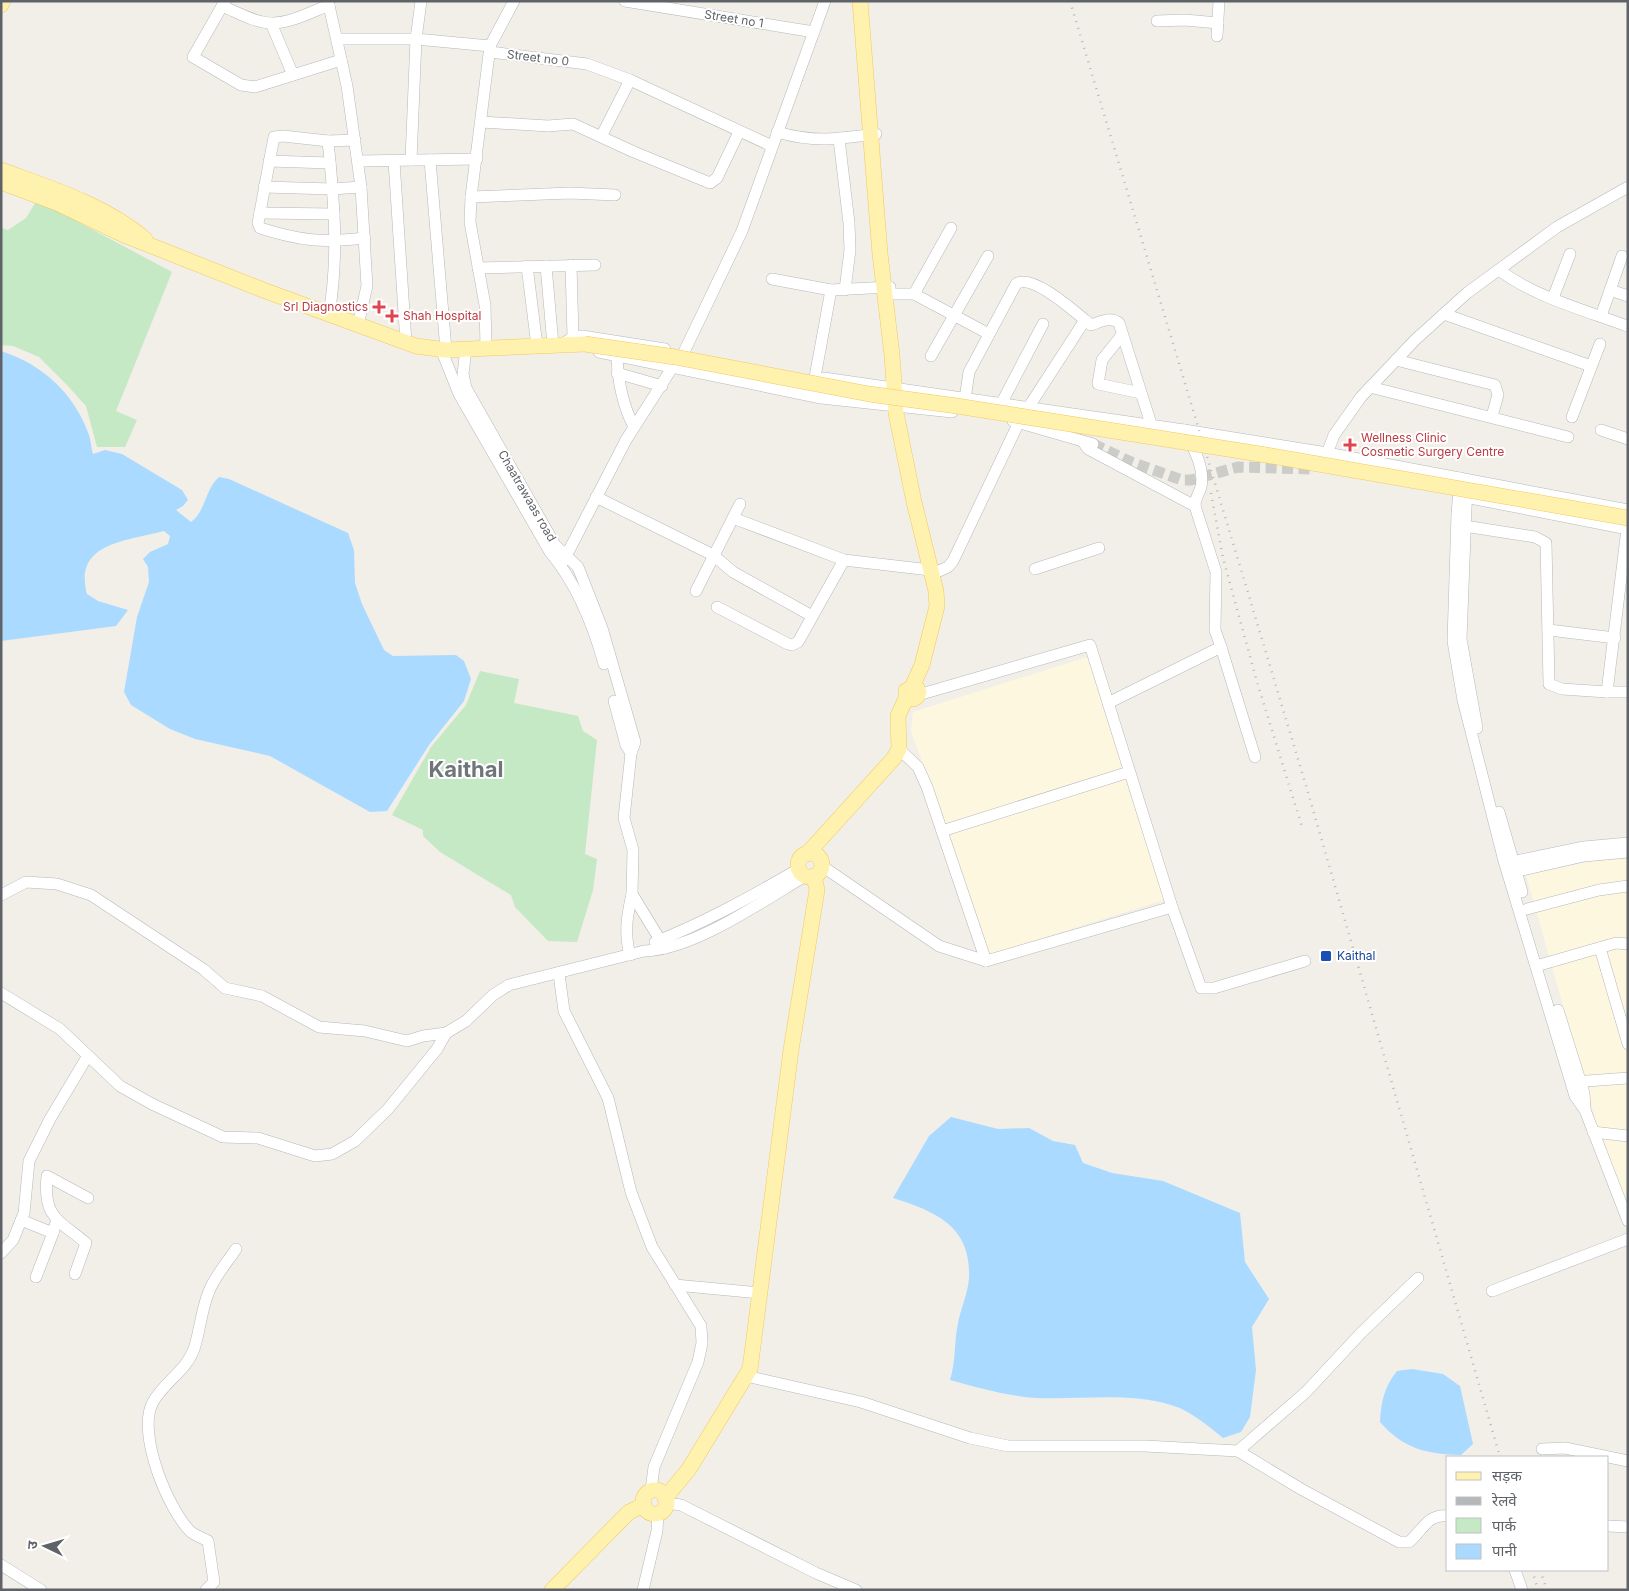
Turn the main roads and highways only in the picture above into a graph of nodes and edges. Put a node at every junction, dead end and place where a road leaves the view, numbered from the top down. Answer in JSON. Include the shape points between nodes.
{"nodes":[{"id":1,"x":3,"y":1,"type":"edge"},
{"id":2,"x":860,"y":1,"type":"edge"},
{"id":3,"x":866,"y":1,"type":"edge"},
{"id":4,"x":1,"y":5,"type":"edge"},
{"id":5,"x":873,"y":135,"type":"junction"},
{"id":6,"x":1,"y":170,"type":"edge"},
{"id":7,"x":1,"y":182,"type":"edge"},
{"id":8,"x":36,"y":189,"type":"junction"},
{"id":9,"x":1627,"y":516,"type":"edge"},
{"id":10,"x":663,"y":1504,"type":"junction"},
{"id":11,"x":644,"y":1505,"type":"junction"},
{"id":12,"x":552,"y":1590,"type":"edge"}],
"edges":[{"from":1,"to":4,"type":"main road"},
{"from":2,"to":5,"type":"main road"},
{"from":3,"to":5,"type":"main road"},
{"from":5,"to":10,"type":"main road","via":[[900,407],[935,570],[937,606],[914,694],[898,716],[901,751],[810,866],[817,890],[791,1050],[750,1369],[689,1469]]},
{"from":6,"to":8,"type":"main road"},
{"from":7,"to":8,"type":"main road"},
{"from":8,"to":9,"type":"main road","bridge":true,"via":[[62,192],[129,225],[151,244],[406,343],[444,350],[569,342],[674,357],[869,394],[1266,455]]},
{"from":10,"to":11,"type":"main road","via":[[649,1512]]},
{"from":10,"to":11,"type":"main road","via":[[660,1491],[651,1490],[644,1496]]},
{"from":11,"to":12,"type":"main road","via":[[629,1512]]}]}
